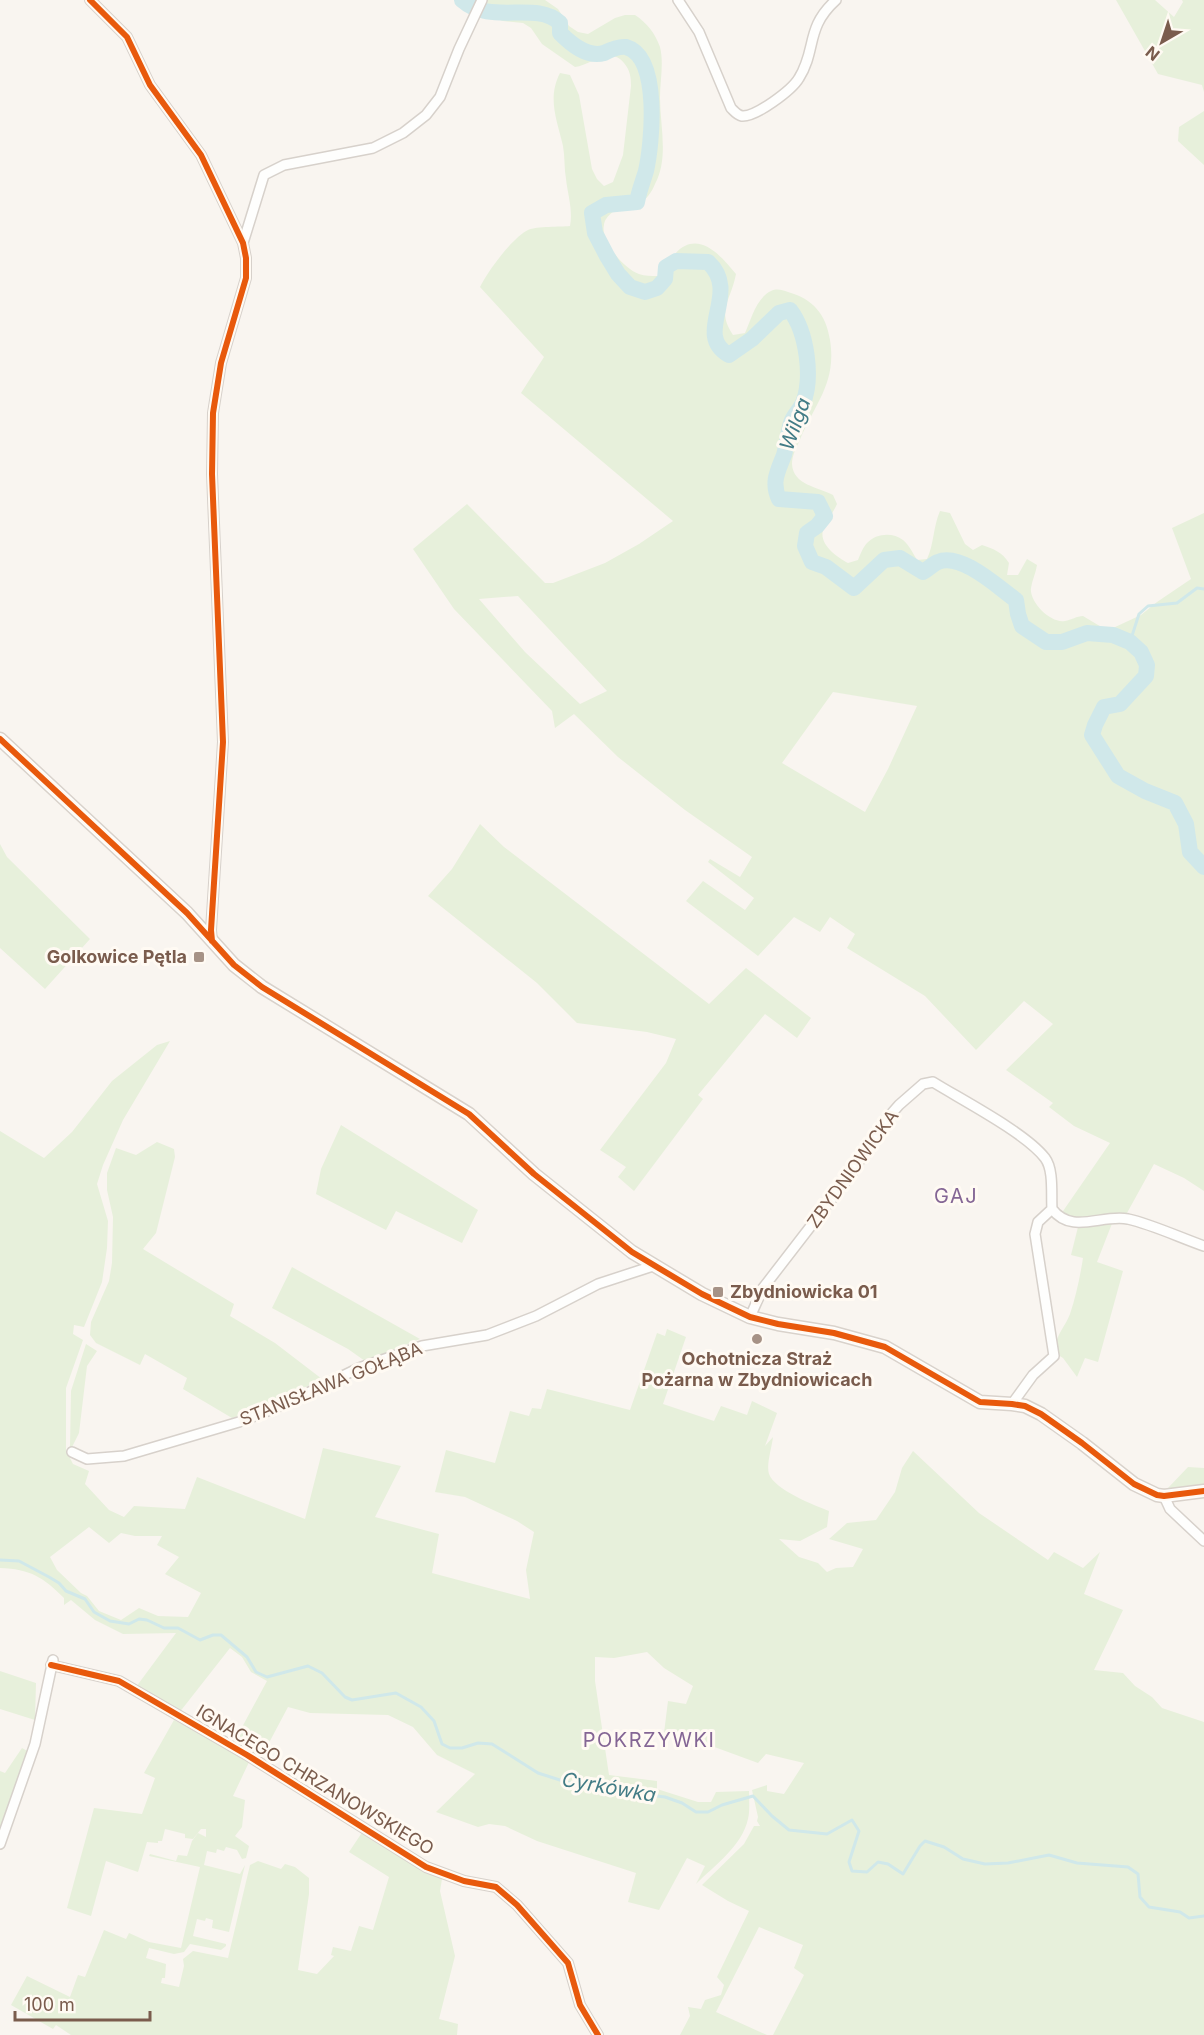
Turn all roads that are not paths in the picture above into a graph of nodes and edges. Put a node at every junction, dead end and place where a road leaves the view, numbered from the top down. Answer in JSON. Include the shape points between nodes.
{"nodes":[{"id":1,"x":90,"y":0,"type":"edge"},
{"id":2,"x":482,"y":0,"type":"edge"},
{"id":3,"x":678,"y":0,"type":"edge"},
{"id":4,"x":836,"y":0,"type":"edge"},
{"id":5,"x":243,"y":243,"type":"junction"},
{"id":6,"x":0,"y":739,"type":"edge"},
{"id":7,"x":212,"y":941,"type":"junction"},
{"id":8,"x":1052,"y":1209,"type":"junction"},
{"id":9,"x":1204,"y":1246,"type":"edge"},
{"id":10,"x":653,"y":1266,"type":"junction"},
{"id":11,"x":750,"y":1317,"type":"junction"},
{"id":12,"x":1012,"y":1404,"type":"junction"},
{"id":13,"x":72,"y":1452,"type":"dead end"},
{"id":14,"x":1204,"y":1491,"type":"edge"},
{"id":15,"x":1164,"y":1496,"type":"junction"},
{"id":16,"x":1204,"y":1541,"type":"edge"},
{"id":17,"x":0,"y":1844,"type":"edge"},
{"id":18,"x":598,"y":2035,"type":"edge"}],
"edges":[{"from":1,"to":5,"type":"street","via":[[127,37],[150,85],[201,155]]},
{"from":2,"to":5,"type":"street","via":[[440,97],[426,115],[403,133],[373,148],[284,165],[264,175]]},
{"from":3,"to":4,"type":"street","via":[[699,32],[731,108],[745,116],[772,102],[797,82],[806,67],[813,33],[823,11]]},
{"from":5,"to":7,"type":"street","via":[[246,278],[221,363],[213,413],[223,742]]},
{"from":6,"to":7,"type":"street","via":[[182,908]]},
{"from":7,"to":10,"type":"street","via":[[262,987],[469,1114],[534,1174]]},
{"from":8,"to":9,"type":"street","via":[[1071,1222],[1127,1219]]},
{"from":8,"to":11,"type":"street","name":"ZBYDNIOWICKA","via":[[1046,1159],[1012,1131],[933,1082],[923,1084],[885,1121],[851,1174],[763,1288]]},
{"from":8,"to":12,"type":"street","via":[[1038,1222],[1035,1234],[1054,1356],[1033,1375]]},
{"from":10,"to":11,"type":"street"},
{"from":10,"to":13,"type":"street","name":"STANISŁAWA GOŁĄBA","via":[[598,1284],[487,1335],[434,1343],[394,1355],[239,1422],[124,1456],[87,1459]]},
{"from":11,"to":12,"type":"street","via":[[885,1347],[980,1402]]},
{"from":12,"to":15,"type":"street","via":[[1041,1414],[1134,1484]]},
{"from":14,"to":15,"type":"street"},
{"from":15,"to":16,"type":"street","via":[[1170,1509]]},
{"from":17,"to":18,"type":"street","name":"IGNACEGO CHRZANOWSKIEGO","via":[[35,1744],[52,1663],[119,1681],[247,1755],[426,1867],[464,1881],[496,1887],[518,1905],[568,1963],[580,2005]]}]}
